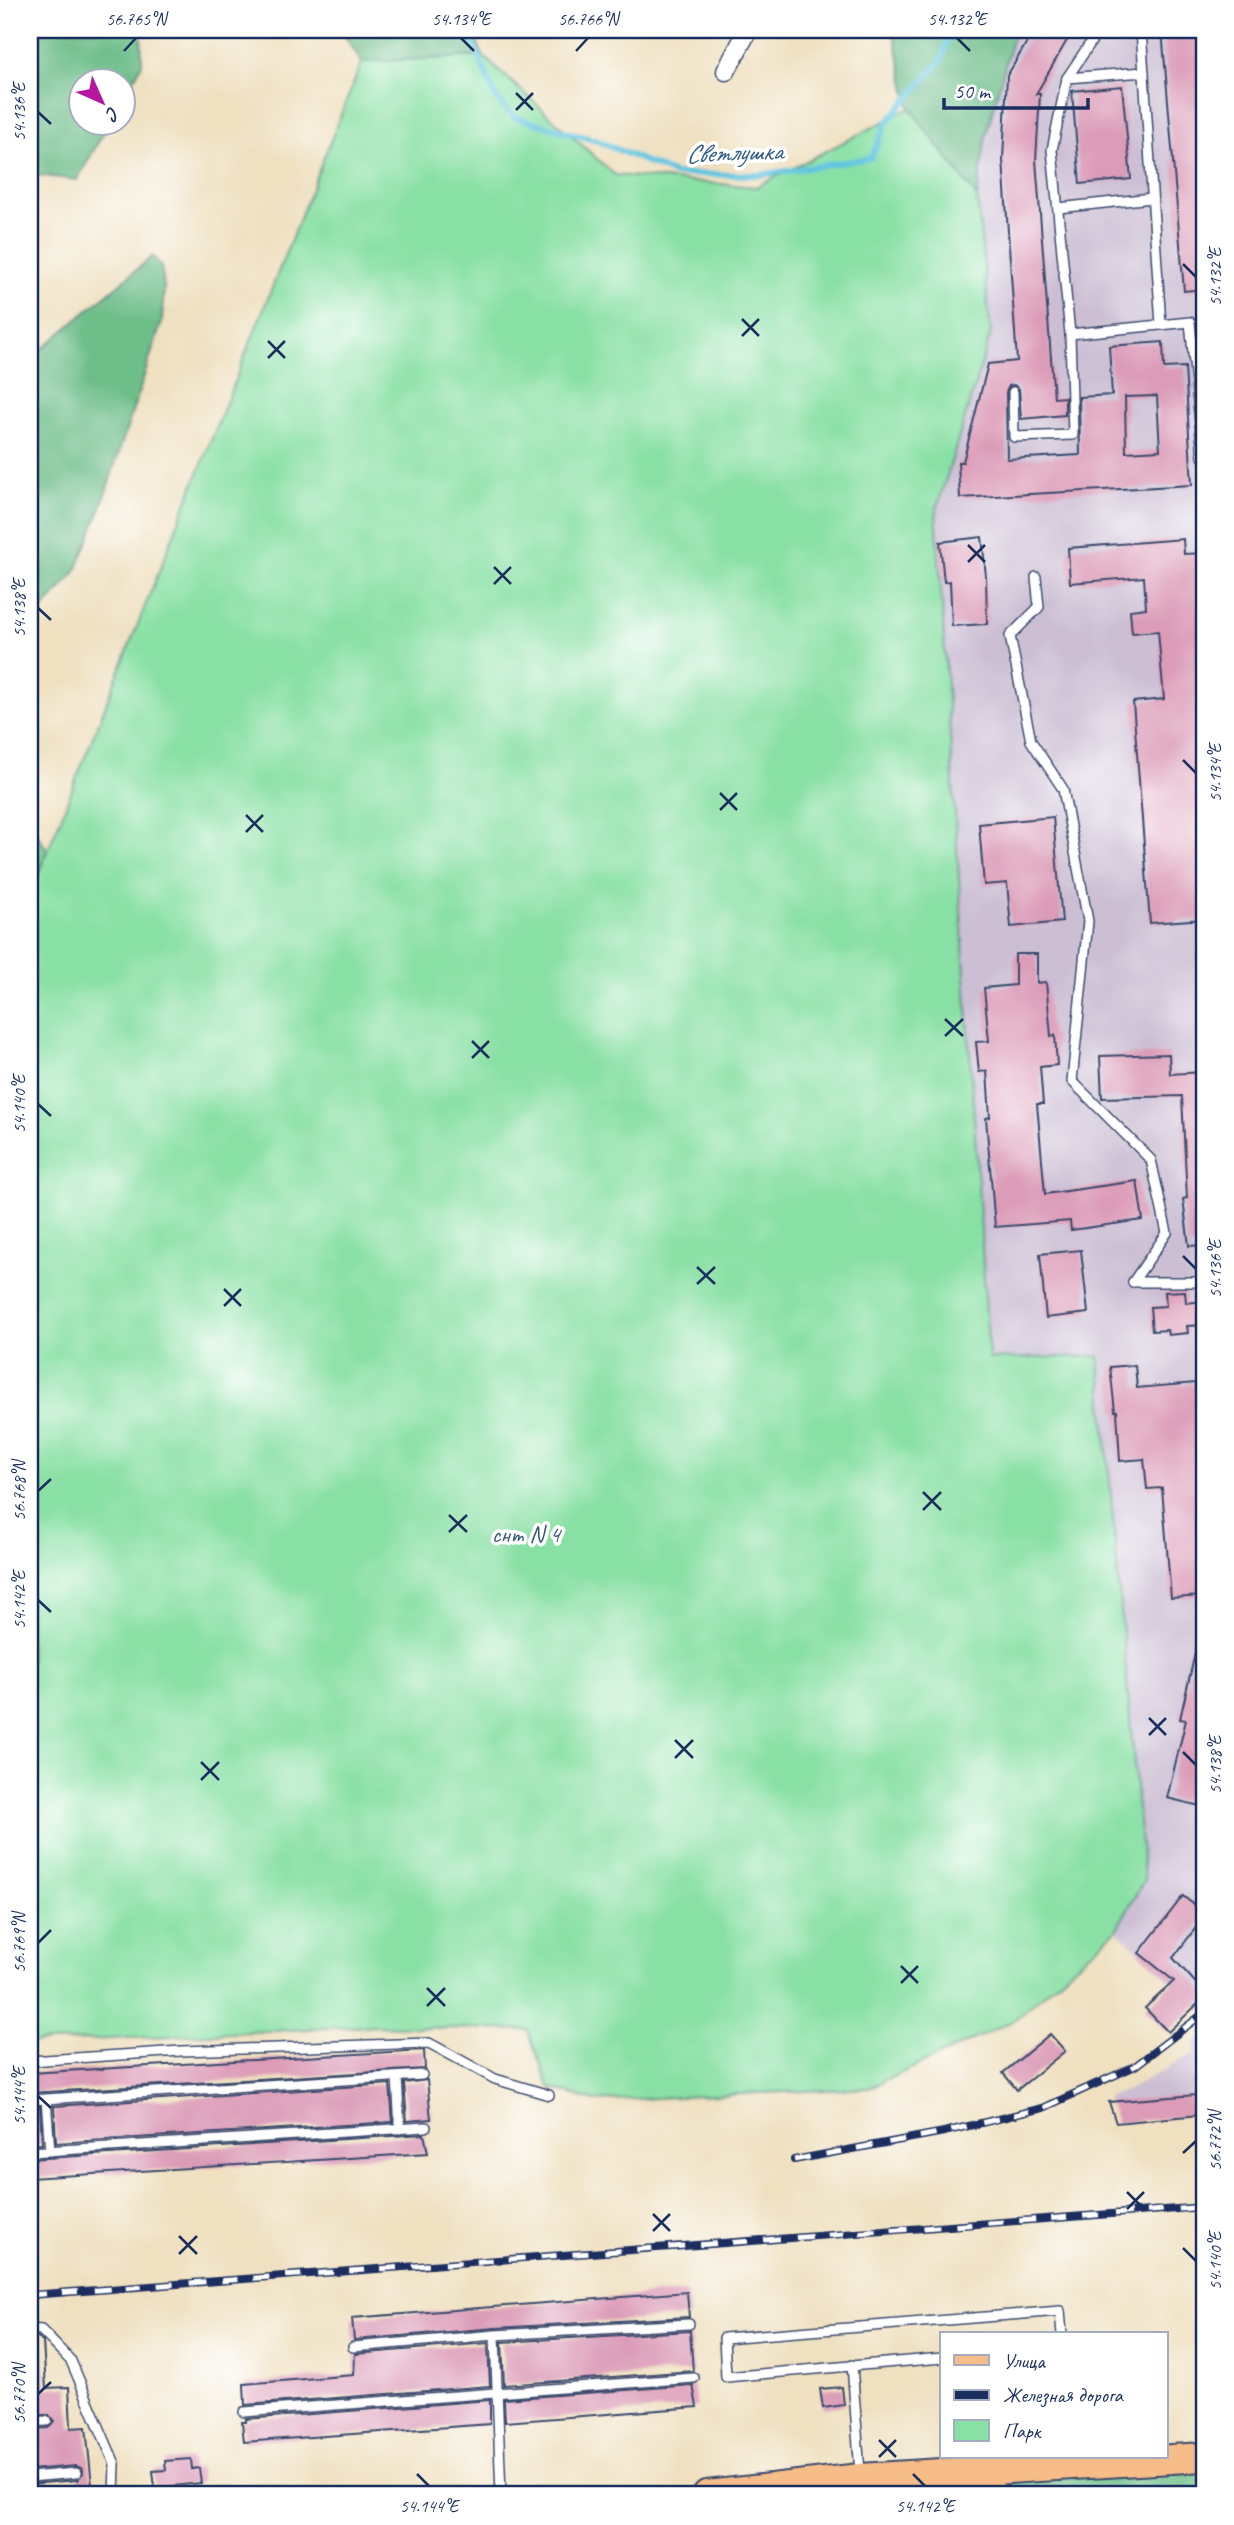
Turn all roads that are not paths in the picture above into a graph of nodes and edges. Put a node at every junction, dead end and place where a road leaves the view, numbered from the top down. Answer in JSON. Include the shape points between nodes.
{"nodes":[{"id":1,"x":748,"y":30,"type":"edge"},
{"id":2,"x":1099,"y":30,"type":"edge"},
{"id":3,"x":1141,"y":30,"type":"edge"},
{"id":4,"x":726,"y":71,"type":"dead end"},
{"id":5,"x":1144,"y":72,"type":"junction"},
{"id":6,"x":1067,"y":78,"type":"junction"},
{"id":7,"x":1152,"y":198,"type":"junction"},
{"id":8,"x":1058,"y":208,"type":"junction"},
{"id":9,"x":1161,"y":325,"type":"junction"},
{"id":10,"x":1070,"y":334,"type":"junction"},
{"id":11,"x":1013,"y":392,"type":"dead end"},
{"id":12,"x":1202,"y":422,"type":"edge"},
{"id":13,"x":1203,"y":457,"type":"edge"},
{"id":14,"x":1036,"y":577,"type":"dead end"},
{"id":15,"x":1204,"y":1282,"type":"edge"},
{"id":16,"x":30,"y":2060,"type":"edge"},
{"id":17,"x":422,"y":2075,"type":"dead end"},
{"id":18,"x":397,"y":2077,"type":"junction"},
{"id":19,"x":549,"y":2095,"type":"dead end"},
{"id":20,"x":46,"y":2099,"type":"junction"},
{"id":21,"x":30,"y":2100,"type":"edge"},
{"id":22,"x":426,"y":2127,"type":"dead end"},
{"id":23,"x":400,"y":2129,"type":"junction"},
{"id":24,"x":50,"y":2151,"type":"junction"},
{"id":25,"x":30,"y":2152,"type":"edge"},
{"id":26,"x":690,"y":2324,"type":"dead end"},
{"id":27,"x":30,"y":2329,"type":"edge"},
{"id":28,"x":1062,"y":2332,"type":"edge"},
{"id":29,"x":495,"y":2335,"type":"junction"},
{"id":30,"x":353,"y":2347,"type":"dead end"},
{"id":31,"x":940,"y":2358,"type":"edge"},
{"id":32,"x":852,"y":2365,"type":"junction"},
{"id":33,"x":694,"y":2378,"type":"dead end"},
{"id":34,"x":498,"y":2393,"type":"junction"},
{"id":35,"x":244,"y":2412,"type":"dead end"},
{"id":36,"x":47,"y":2421,"type":"dead end"},
{"id":37,"x":30,"y":2422,"type":"edge"},
{"id":38,"x":1204,"y":2458,"type":"edge"},
{"id":39,"x":76,"y":2473,"type":"dead end"},
{"id":40,"x":956,"y":2473,"type":"junction"},
{"id":41,"x":30,"y":2476,"type":"edge"},
{"id":42,"x":860,"y":2479,"type":"junction"},
{"id":43,"x":114,"y":2495,"type":"edge"},
{"id":44,"x":500,"y":2495,"type":"edge"},
{"id":45,"x":707,"y":2495,"type":"edge"},
{"id":46,"x":993,"y":2495,"type":"edge"}],
"edges":[{"from":1,"to":4,"type":"street"},
{"from":2,"to":6,"type":"lane"},
{"from":3,"to":5,"type":"lane"},
{"from":5,"to":6,"type":"lane"},
{"from":5,"to":7,"type":"lane"},
{"from":6,"to":8,"type":"lane","via":[[1052,150]]},
{"from":7,"to":8,"type":"lane"},
{"from":7,"to":9,"type":"lane"},
{"from":8,"to":10,"type":"lane"},
{"from":9,"to":10,"type":"lane"},
{"from":9,"to":12,"type":"lane","via":[[1190,322]]},
{"from":10,"to":11,"type":"lane","via":[[1073,435],[1014,437]]},
{"from":12,"to":13,"type":"lane"},
{"from":14,"to":15,"type":"lane","via":[[1040,607],[1010,636],[1031,741],[1063,789],[1088,921],[1072,1081],[1151,1160],[1167,1233],[1133,1282]]},
{"from":16,"to":19,"type":"lane","via":[[429,2043],[495,2079]]},
{"from":17,"to":18,"type":"lane"},
{"from":18,"to":20,"type":"lane"},
{"from":18,"to":23,"type":"lane"},
{"from":20,"to":21,"type":"lane"},
{"from":20,"to":24,"type":"lane"},
{"from":22,"to":23,"type":"lane"},
{"from":23,"to":24,"type":"lane"},
{"from":24,"to":25,"type":"lane"},
{"from":26,"to":29,"type":"lane"},
{"from":27,"to":43,"type":"lane","via":[[41,2330],[71,2361],[115,2464]]},
{"from":28,"to":32,"type":"lane","via":[[1060,2311],[724,2338],[726,2377]]},
{"from":29,"to":30,"type":"lane"},
{"from":29,"to":34,"type":"lane"},
{"from":31,"to":32,"type":"lane"},
{"from":32,"to":42,"type":"lane"},
{"from":33,"to":34,"type":"lane"},
{"from":34,"to":35,"type":"lane"},
{"from":34,"to":44,"type":"lane"},
{"from":36,"to":37,"type":"lane"},
{"from":38,"to":40,"type":"main road"},
{"from":39,"to":41,"type":"lane"},
{"from":40,"to":42,"type":"main road"},
{"from":40,"to":46,"type":"main road"},
{"from":42,"to":45,"type":"main road"}]}
